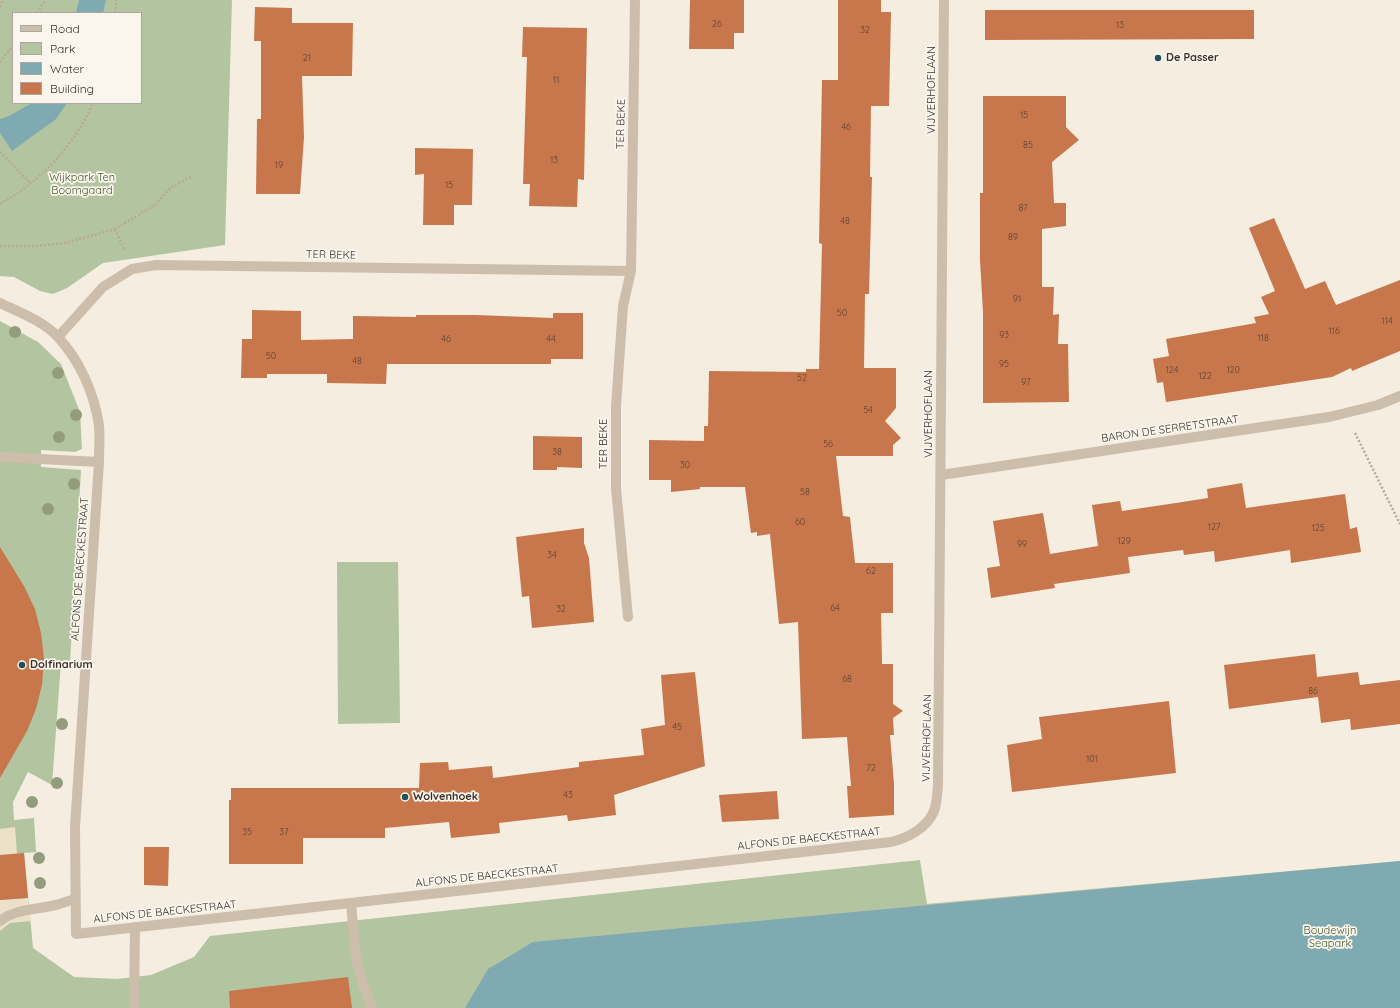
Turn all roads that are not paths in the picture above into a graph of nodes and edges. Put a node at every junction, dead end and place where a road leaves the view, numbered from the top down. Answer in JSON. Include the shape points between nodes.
{"nodes":[{"id":1,"x":635,"y":0,"type":"edge"},
{"id":2,"x":944,"y":0,"type":"edge"},
{"id":3,"x":631,"y":271,"type":"junction"},
{"id":4,"x":0,"y":303,"type":"edge"},
{"id":5,"x":58,"y":336,"type":"junction"},
{"id":6,"x":1400,"y":396,"type":"edge"},
{"id":7,"x":0,"y":457,"type":"edge"},
{"id":8,"x":100,"y":462,"type":"junction"},
{"id":9,"x":941,"y":475,"type":"junction"},
{"id":10,"x":628,"y":617,"type":"dead end"},
{"id":11,"x":924,"y":825,"type":"joint"},
{"id":12,"x":75,"y":899,"type":"junction"},
{"id":13,"x":351,"y":903,"type":"junction"},
{"id":14,"x":0,"y":921,"type":"edge"},
{"id":15,"x":135,"y":927,"type":"junction"},
{"id":16,"x":134,"y":1004,"type":"edge"},
{"id":17,"x":372,"y":1008,"type":"edge"}],
"edges":[{"from":1,"to":3,"type":"street","name":"TER BEKE"},
{"from":2,"to":9,"type":"street","name":"VIJVERHOFLAAN"},
{"from":3,"to":5,"type":"street","name":"TER BEKE","via":[[156,265],[132,269],[103,287]]},
{"from":3,"to":10,"type":"street","name":"TER BEKE","via":[[622,306],[616,406],[616,488]]},
{"from":4,"to":5,"type":"street","name":"ALFONS DE BAECKESTRAAT","via":[[30,317]]},
{"from":5,"to":8,"type":"street","name":"ALFONS DE BAECKESTRAAT","via":[[78,363],[92,395],[99,426]]},
{"from":6,"to":9,"type":"street","name":"BARON DE SERRETSTRAAT","via":[[1378,405],[1310,420]]},
{"from":7,"to":8,"type":"street"},
{"from":8,"to":12,"type":"street","name":"ALFONS DE BAECKESTRAAT","via":[[75,827]]},
{"from":9,"to":11,"type":"street","name":"VIJVERHOFLAAN","via":[[938,786],[934,811]]},
{"from":11,"to":13,"type":"street","name":"ALFONS DE BAECKESTRAAT","via":[[905,838],[891,842]]},
{"from":12,"to":14,"type":"street","via":[[9,914]]},
{"from":12,"to":15,"type":"street","name":"ALFONS DE BAECKESTRAAT","via":[[76,934]]},
{"from":13,"to":15,"type":"street","name":"ALFONS DE BAECKESTRAAT"},
{"from":13,"to":17,"type":"street","via":[[356,960]]},
{"from":15,"to":16,"type":"street"}]}
